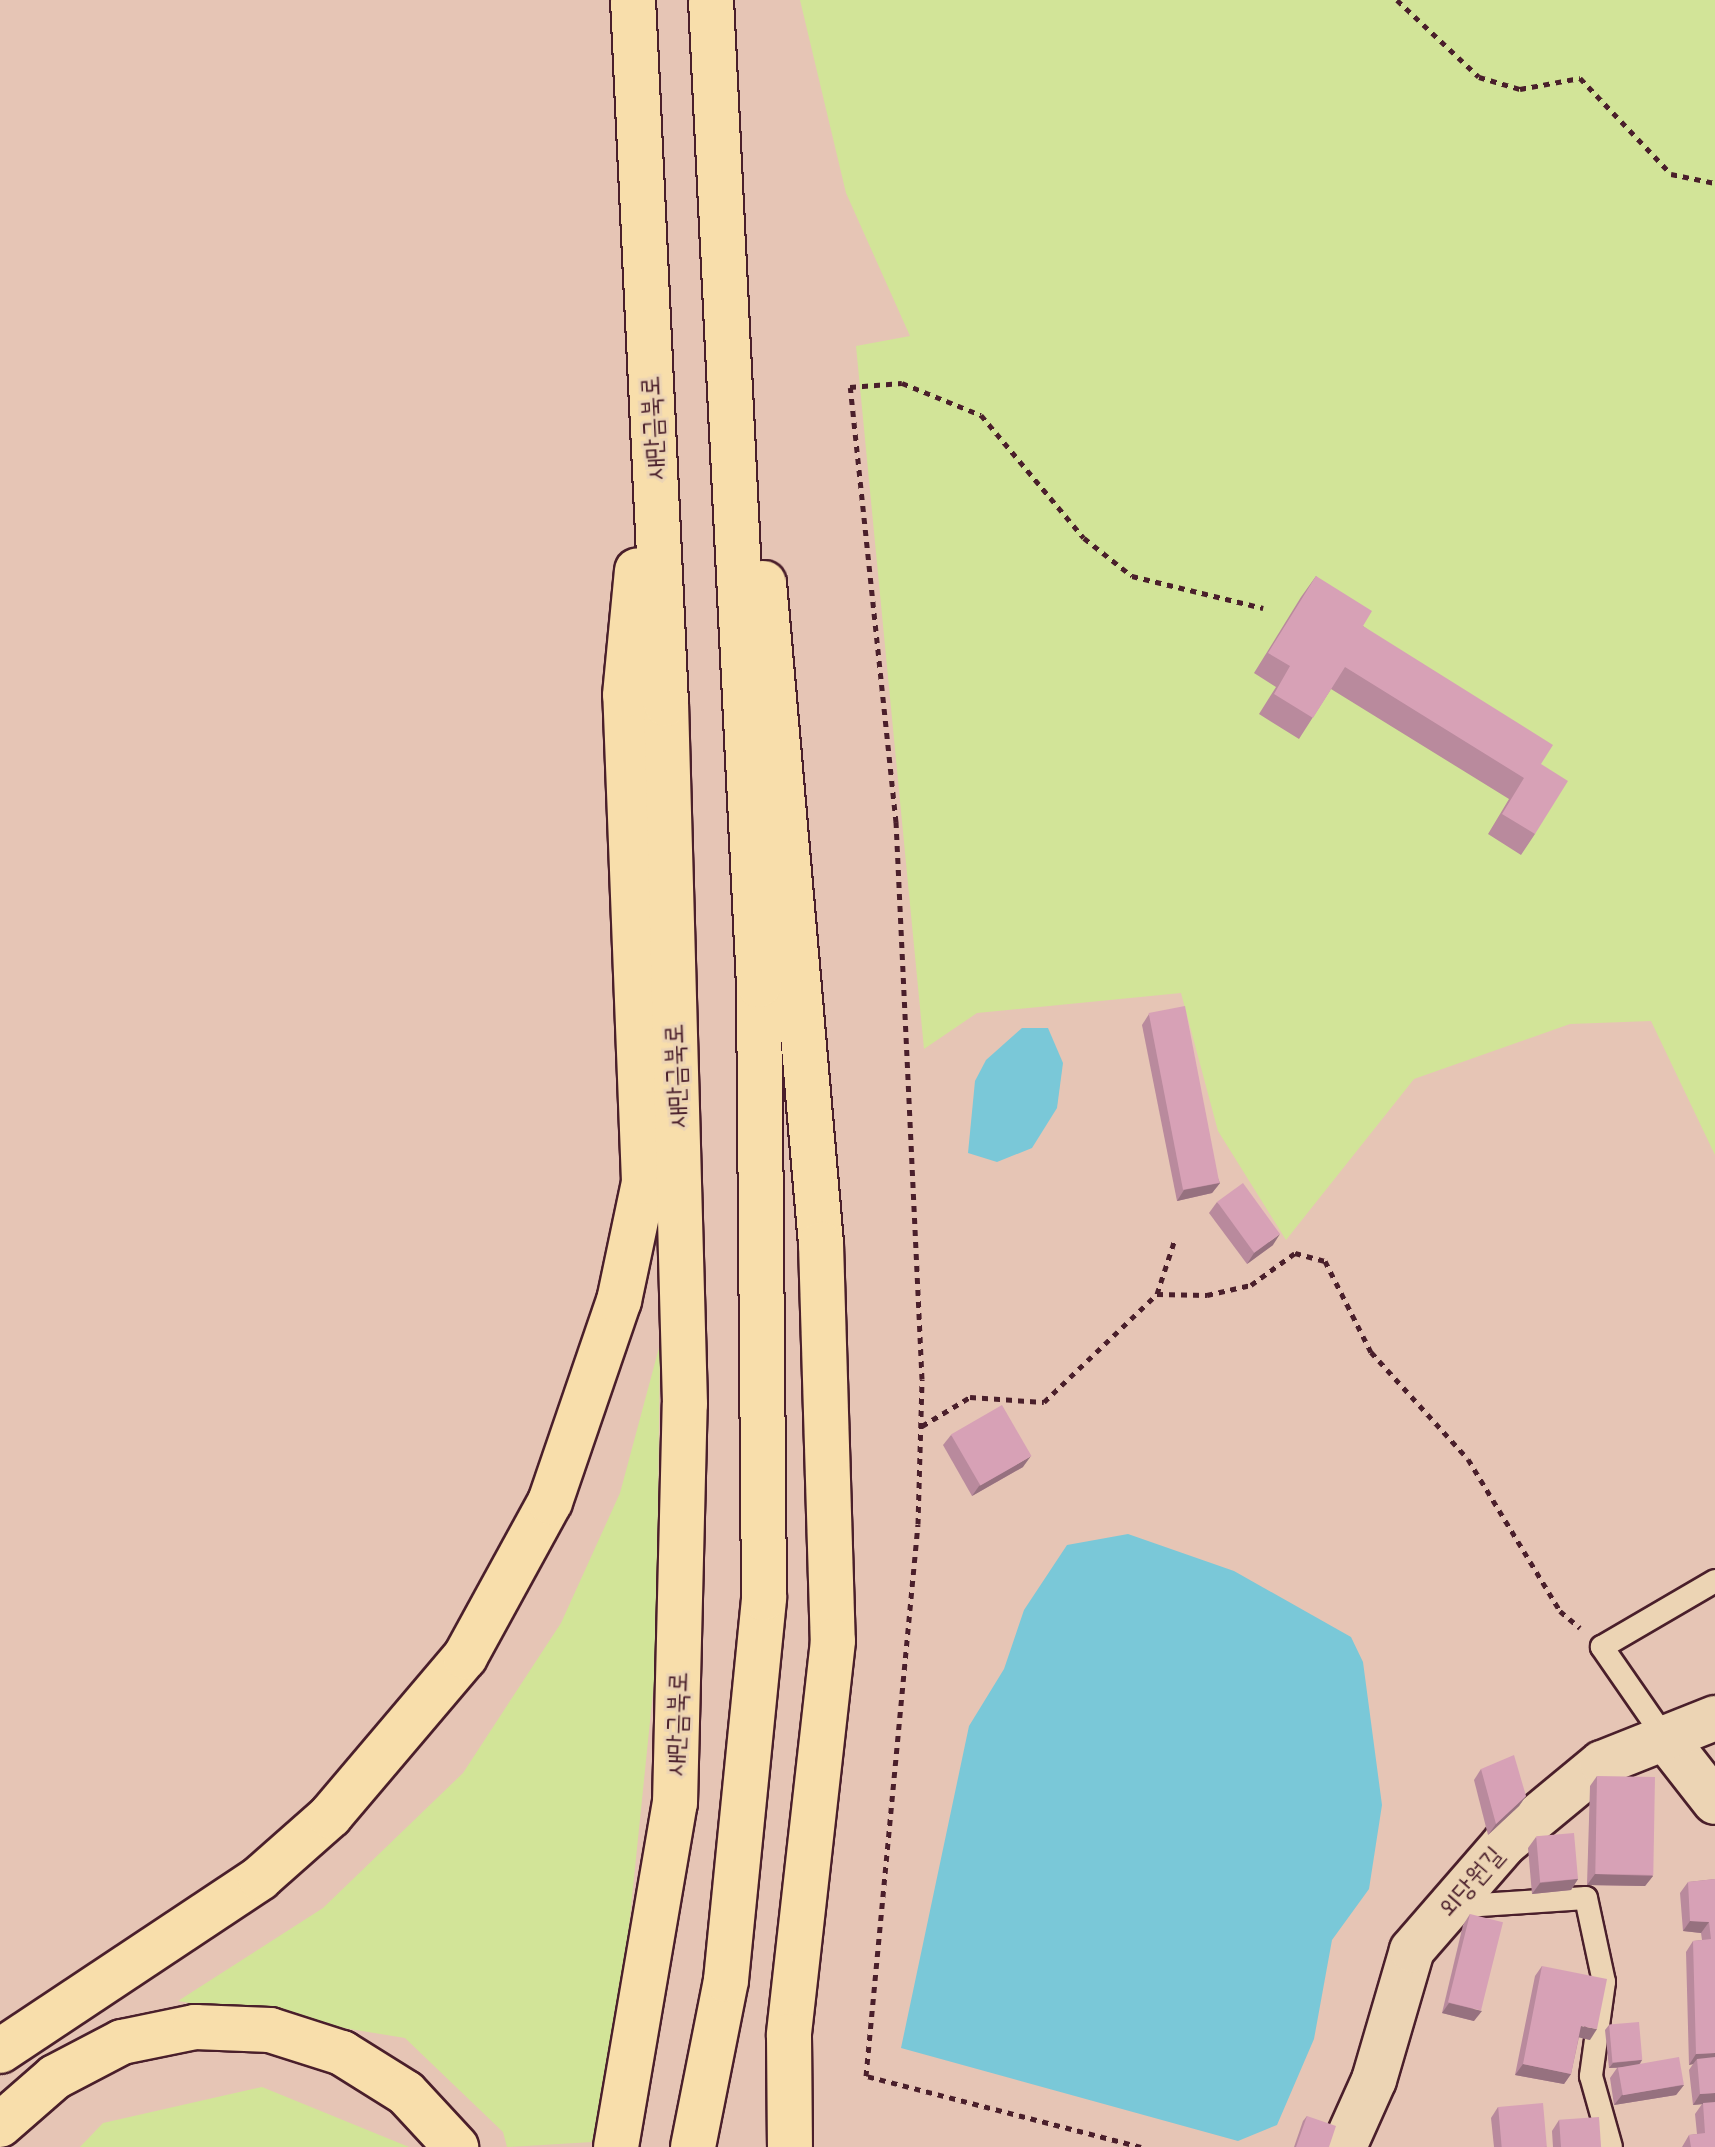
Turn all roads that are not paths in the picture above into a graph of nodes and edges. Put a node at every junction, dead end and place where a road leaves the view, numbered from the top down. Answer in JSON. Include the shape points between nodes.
{"nodes":[{"id":1,"x":633,"y":0,"type":"edge"},
{"id":2,"x":711,"y":0,"type":"edge"},
{"id":3,"x":725,"y":303,"type":"junction"},
{"id":4,"x":652,"y":421,"type":"junction"},
{"id":5,"x":1715,"y":1581,"type":"edge"},
{"id":6,"x":1715,"y":1718,"type":"edge"},
{"id":7,"x":1665,"y":1738,"type":"junction"},
{"id":8,"x":1715,"y":1802,"type":"edge"},
{"id":9,"x":1449,"y":1907,"type":"junction"},
{"id":10,"x":0,"y":2051,"type":"edge"},
{"id":11,"x":0,"y":2125,"type":"edge"},
{"id":12,"x":456,"y":2147,"type":"edge"},
{"id":13,"x":616,"y":2147,"type":"edge"},
{"id":14,"x":693,"y":2147,"type":"edge"},
{"id":15,"x":790,"y":2147,"type":"edge"},
{"id":16,"x":1344,"y":2147,"type":"edge"},
{"id":17,"x":1611,"y":2147,"type":"edge"}],
"edges":[{"from":1,"to":4,"type":"highway","name":"새만금북로"},
{"from":2,"to":3,"type":"highway"},
{"from":3,"to":14,"type":"highway","via":[[759,985],[764,1598],[726,1980]]},
{"from":3,"to":15,"type":"highway","via":[[777,671],[821,1244],[833,1641],[789,2036]]},
{"from":4,"to":10,"type":"highway","via":[[625,695],[644,1182],[619,1301],[550,1502],[465,1657],[330,1816],[260,1878]]},
{"from":4,"to":13,"type":"highway","name":"새만금북로","via":[[684,1506],[675,1803]]},
{"from":5,"to":7,"type":"lane","via":[[1602,1647]]},
{"from":6,"to":7,"type":"street","name":"외당원길"},
{"from":7,"to":8,"type":"street"},
{"from":7,"to":9,"type":"street","name":"외당원길","via":[[1602,1763],[1504,1844]]},
{"from":9,"to":16,"type":"street","name":"외당원길","via":[[1412,1950],[1374,2080]]},
{"from":9,"to":17,"type":"lane","via":[[1586,1898],[1604,1982],[1591,2076]]},
{"from":11,"to":12,"type":"highway","via":[[55,2077],[122,2042],[195,2027],[255,2030],[342,2053],[406,2093]]}]}
